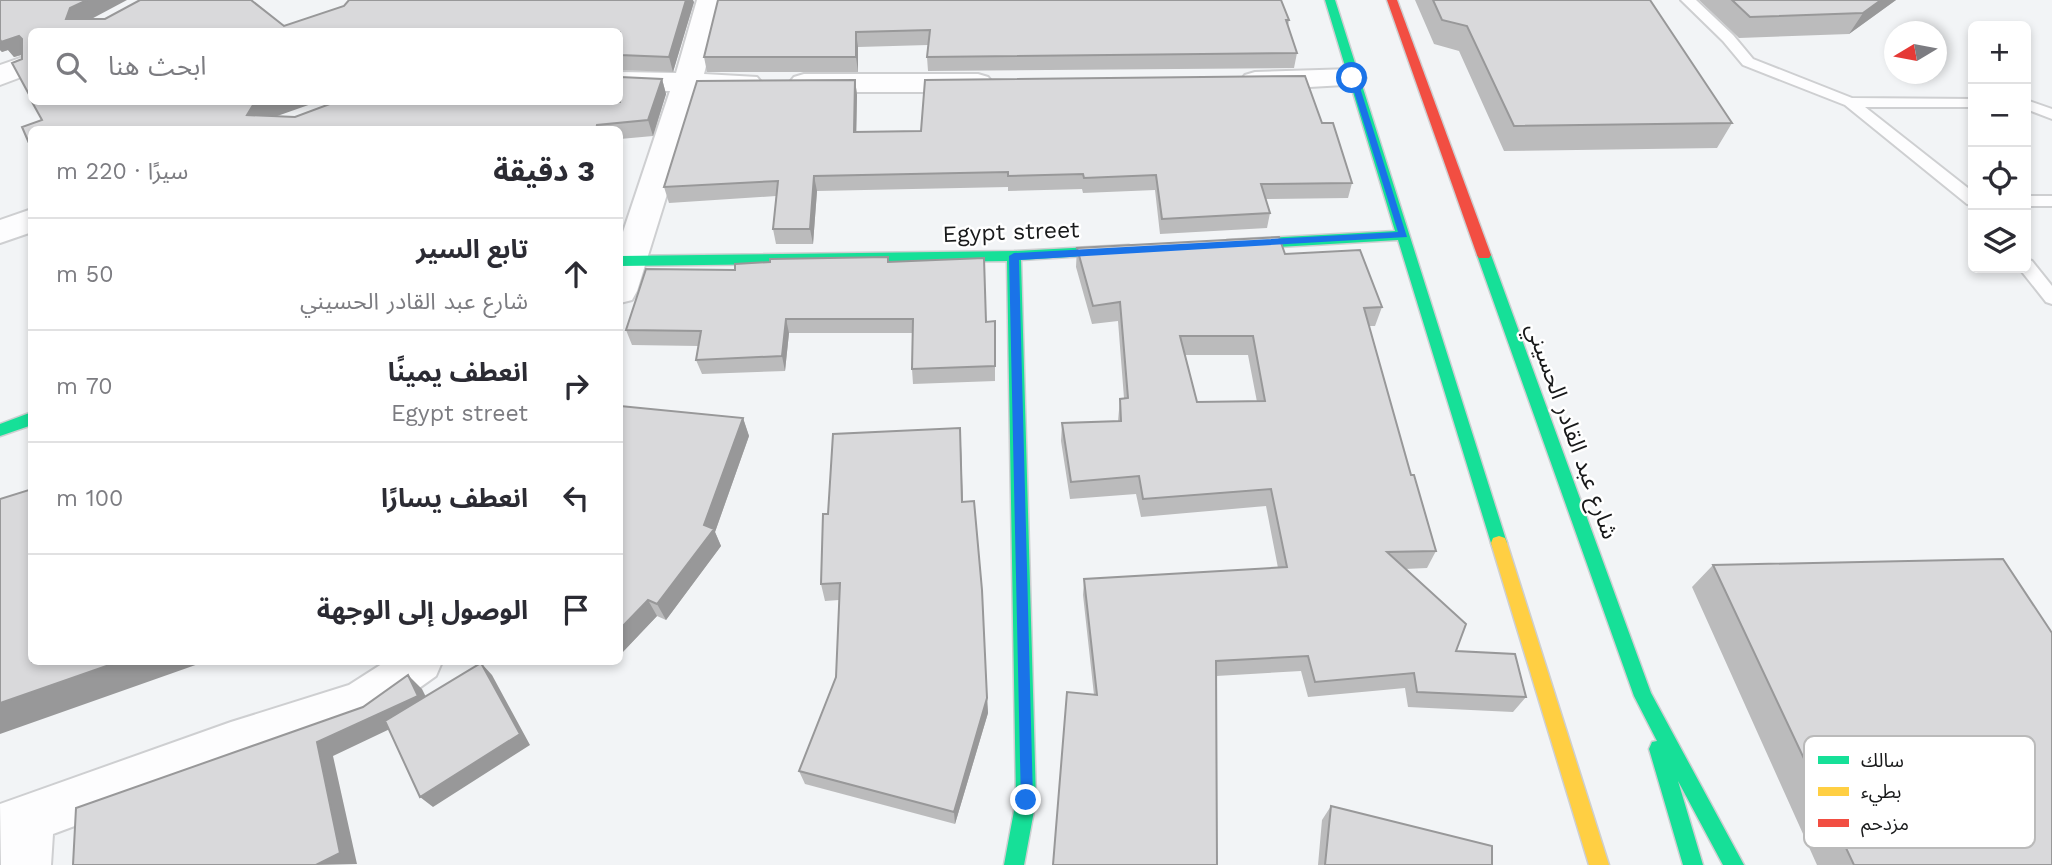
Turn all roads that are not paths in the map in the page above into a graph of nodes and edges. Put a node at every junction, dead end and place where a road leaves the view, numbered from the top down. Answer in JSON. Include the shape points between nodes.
{"nodes":[{"id":1,"x":710,"y":0,"type":"edge"},
{"id":2,"x":1330,"y":0,"type":"edge"},
{"id":3,"x":1392,"y":0,"type":"edge"},
{"id":4,"x":1688,"y":0,"type":"edge"},
{"id":5,"x":28,"y":64,"type":"edge"},
{"id":6,"x":0,"y":76,"type":"edge"},
{"id":7,"x":1352,"y":78,"type":"junction"},
{"id":8,"x":623,"y":81,"type":"edge"},
{"id":9,"x":1223,"y":82,"type":"edge"},
{"id":10,"x":1003,"y":83,"type":"edge"},
{"id":11,"x":687,"y":84,"type":"junction"},
{"id":12,"x":1850,"y":102,"type":"junction"},
{"id":13,"x":1968,"y":103,"type":"edge"},
{"id":14,"x":2031,"y":106,"type":"edge"},
{"id":15,"x":2052,"y":114,"type":"edge"},
{"id":16,"x":1968,"y":196,"type":"edge"},
{"id":17,"x":2031,"y":201,"type":"edge"},
{"id":18,"x":2052,"y":201,"type":"edge"},
{"id":19,"x":28,"y":222,"type":"edge"},
{"id":20,"x":0,"y":232,"type":"edge"},
{"id":21,"x":1404,"y":235,"type":"junction"},
{"id":22,"x":1209,"y":246,"type":"edge"},
{"id":23,"x":1144,"y":249,"type":"edge"},
{"id":24,"x":1014,"y":256,"type":"junction"},
{"id":25,"x":625,"y":261,"type":"edge"},
{"id":26,"x":2031,"y":271,"type":"edge"},
{"id":27,"x":2052,"y":298,"type":"edge"},
{"id":28,"x":416,"y":665,"type":"edge"},
{"id":29,"x":1643,"y":696,"type":"junction"},
{"id":30,"x":15,"y":822,"type":"edge"},
{"id":31,"x":26,"y":865,"type":"edge"},
{"id":32,"x":1014,"y":865,"type":"edge"},
{"id":33,"x":1599,"y":865,"type":"edge"},
{"id":34,"x":1693,"y":865,"type":"edge"},
{"id":35,"x":1734,"y":865,"type":"edge"}],
"edges":[{"from":1,"to":11,"type":"street"},
{"from":2,"to":7,"type":"main road"},
{"from":3,"to":29,"type":"main road","name":"شارع عبد القادر الحسيني"},
{"from":4,"to":12,"type":"lane","via":[[1748,62]]},
{"from":5,"to":6,"type":"street"},
{"from":7,"to":9,"type":"street"},
{"from":7,"to":21,"type":"main road"},
{"from":8,"to":11,"type":"street"},
{"from":10,"to":11,"type":"street"},
{"from":11,"to":25,"type":"street"},
{"from":12,"to":13,"type":"lane"},
{"from":12,"to":16,"type":"lane"},
{"from":14,"to":15,"type":"lane"},
{"from":17,"to":18,"type":"lane"},
{"from":19,"to":20,"type":"street"},
{"from":21,"to":22,"type":"main road"},
{"from":21,"to":33,"type":"main road"},
{"from":23,"to":24,"type":"main road","name":"Egypt street"},
{"from":24,"to":25,"type":"main road","name":"Egypt street"},
{"from":24,"to":32,"type":"main road","via":[[1026,800]]},
{"from":26,"to":27,"type":"lane"},
{"from":28,"to":30,"type":"street","via":[[361,703]]},
{"from":29,"to":34,"type":"main road"},
{"from":29,"to":35,"type":"main road","name":"شارع عبد القادر الحسيني"},
{"from":30,"to":31,"type":"street"}]}
